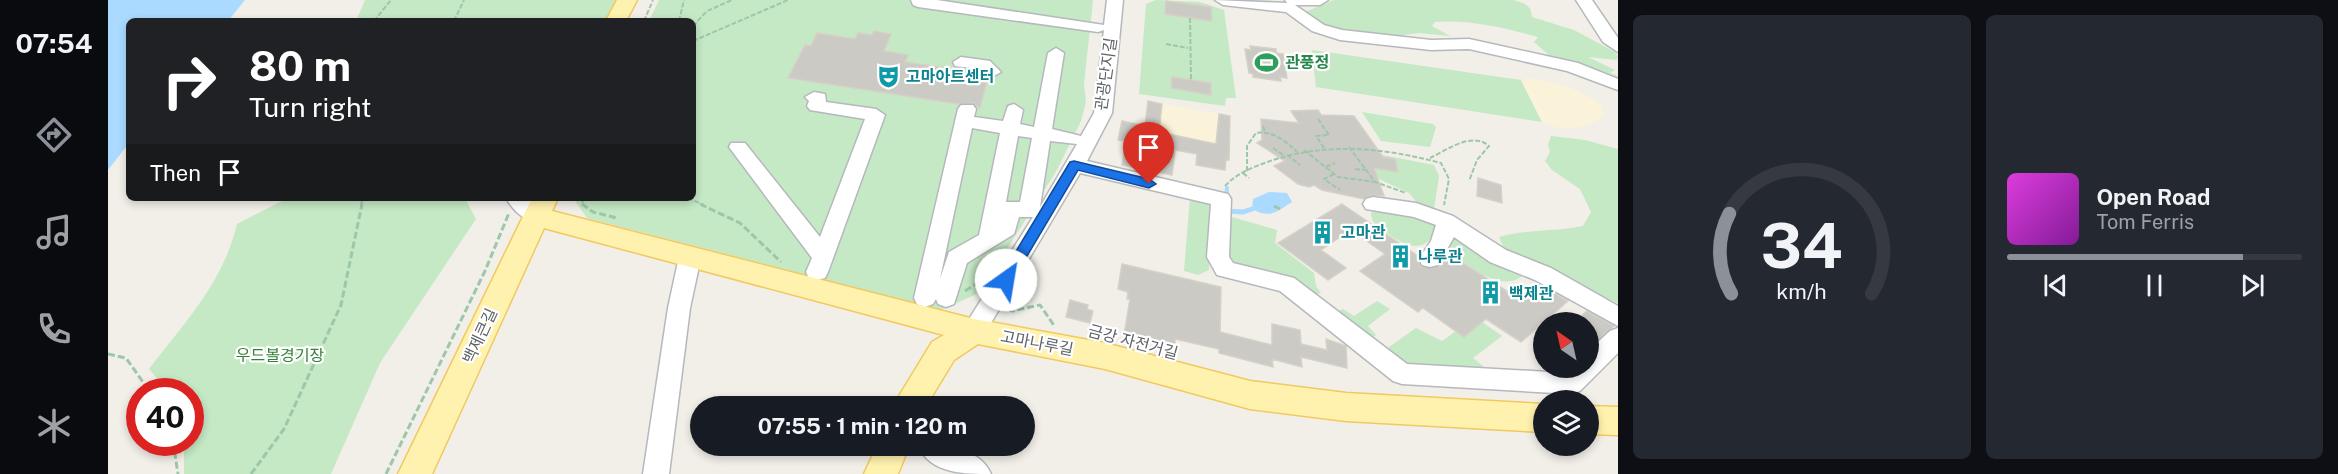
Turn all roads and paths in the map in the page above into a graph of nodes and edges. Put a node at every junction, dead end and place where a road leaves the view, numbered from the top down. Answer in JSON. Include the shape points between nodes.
{"nodes":[{"id":1,"x":391,"y":0,"type":"edge"},
{"id":2,"x":464,"y":0,"type":"edge"},
{"id":3,"x":627,"y":0,"type":"edge"},
{"id":4,"x":639,"y":0,"type":"edge"},
{"id":5,"x":653,"y":0,"type":"edge"},
{"id":6,"x":684,"y":0,"type":"edge"},
{"id":7,"x":732,"y":0,"type":"edge"},
{"id":8,"x":789,"y":0,"type":"edge"},
{"id":9,"x":919,"y":0,"type":"edge"},
{"id":10,"x":1115,"y":0,"type":"edge"},
{"id":11,"x":1293,"y":0,"type":"edge"},
{"id":12,"x":1320,"y":0,"type":"edge"},
{"id":13,"x":1584,"y":0,"type":"edge"},
{"id":14,"x":1227,"y":2,"type":"edge"},
{"id":15,"x":376,"y":18,"type":"edge"},
{"id":16,"x":455,"y":18,"type":"edge"},
{"id":17,"x":618,"y":18,"type":"edge"},
{"id":18,"x":630,"y":18,"type":"edge"},
{"id":19,"x":645,"y":18,"type":"edge"},
{"id":20,"x":680,"y":18,"type":"edge"},
{"id":21,"x":1190,"y":18,"type":"dead end"},
{"id":22,"x":696,"y":23,"type":"edge"},
{"id":23,"x":1098,"y":27,"type":"dead end"},
{"id":24,"x":696,"y":40,"type":"edge"},
{"id":25,"x":1166,"y":44,"type":"dead end"},
{"id":26,"x":1618,"y":47,"type":"edge"},
{"id":27,"x":1189,"y":48,"type":"junction"},
{"id":28,"x":1056,"y":53,"type":"dead end"},
{"id":29,"x":960,"y":62,"type":"dead end"},
{"id":30,"x":992,"y":72,"type":"dead end"},
{"id":31,"x":1191,"y":80,"type":"dead end"},
{"id":32,"x":1618,"y":85,"type":"edge"},
{"id":33,"x":814,"y":97,"type":"dead end"},
{"id":34,"x":1103,"y":113,"type":"junction"},
{"id":35,"x":1123,"y":117,"type":"dead end"},
{"id":36,"x":1318,"y":119,"type":"dead end"},
{"id":37,"x":1012,"y":120,"type":"junction"},
{"id":38,"x":1263,"y":126,"type":"dead end"},
{"id":39,"x":1265,"y":132,"type":"junction"},
{"id":40,"x":1042,"y":134,"type":"junction"},
{"id":41,"x":1074,"y":139,"type":"dead end"},
{"id":42,"x":738,"y":147,"type":"dead end"},
{"id":43,"x":1349,"y":147,"type":"junction"},
{"id":44,"x":1273,"y":148,"type":"dead end"},
{"id":45,"x":1324,"y":148,"type":"junction"},
{"id":46,"x":1304,"y":150,"type":"junction"},
{"id":47,"x":1297,"y":152,"type":"junction"},
{"id":48,"x":1286,"y":155,"type":"junction"},
{"id":49,"x":1429,"y":159,"type":"junction"},
{"id":50,"x":1335,"y":163,"type":"dead end"},
{"id":51,"x":1074,"y":165,"type":"junction"},
{"id":52,"x":1300,"y":165,"type":"dead end"},
{"id":53,"x":1326,"y":168,"type":"junction"},
{"id":54,"x":1355,"y":169,"type":"dead end"},
{"id":55,"x":1368,"y":170,"type":"junction"},
{"id":56,"x":1247,"y":171,"type":"junction"},
{"id":57,"x":1243,"y":173,"type":"junction"},
{"id":58,"x":1334,"y":174,"type":"junction"},
{"id":59,"x":1249,"y":178,"type":"dead end"},
{"id":60,"x":1469,"y":180,"type":"dead end"},
{"id":61,"x":1375,"y":182,"type":"junction"},
{"id":62,"x":1340,"y":190,"type":"dead end"},
{"id":63,"x":1221,"y":199,"type":"junction"},
{"id":64,"x":362,"y":201,"type":"edge"},
{"id":65,"x":581,"y":201,"type":"edge"},
{"id":66,"x":694,"y":201,"type":"edge"},
{"id":67,"x":1373,"y":204,"type":"dead end"},
{"id":68,"x":527,"y":206,"type":"edge"},
{"id":69,"x":1274,"y":206,"type":"dead end"},
{"id":70,"x":1280,"y":209,"type":"dead end"},
{"id":71,"x":1416,"y":210,"type":"junction"},
{"id":72,"x":625,"y":221,"type":"dead end"},
{"id":73,"x":1446,"y":221,"type":"junction"},
{"id":74,"x":989,"y":240,"type":"junction"},
{"id":75,"x":690,"y":257,"type":"junction"},
{"id":76,"x":1430,"y":259,"type":"dead end"},
{"id":77,"x":770,"y":260,"type":"dead end"},
{"id":78,"x":925,"y":298,"type":"dead end"},
{"id":79,"x":946,"y":298,"type":"joint"},
{"id":80,"x":994,"y":299,"type":"junction"},
{"id":81,"x":1618,"y":317,"type":"edge"},
{"id":82,"x":974,"y":331,"type":"junction"},
{"id":83,"x":1063,"y":332,"type":"dead end"},
{"id":84,"x":1618,"y":338,"type":"edge"},
{"id":85,"x":108,"y":354,"type":"edge"},
{"id":86,"x":1599,"y":356,"type":"edge"},
{"id":87,"x":140,"y":378,"type":"edge"},
{"id":88,"x":1577,"y":378,"type":"edge"},
{"id":89,"x":915,"y":396,"type":"edge"},
{"id":90,"x":1533,"y":417,"type":"edge"},
{"id":91,"x":1599,"y":421,"type":"edge"},
{"id":92,"x":1618,"y":422,"type":"edge"},
{"id":93,"x":175,"y":456,"type":"edge"},
{"id":94,"x":889,"y":456,"type":"edge"},
{"id":95,"x":948,"y":456,"type":"edge"},
{"id":96,"x":178,"y":474,"type":"edge"},
{"id":97,"x":251,"y":474,"type":"edge"},
{"id":98,"x":386,"y":474,"type":"edge"},
{"id":99,"x":416,"y":474,"type":"edge"},
{"id":100,"x":656,"y":474,"type":"edge"},
{"id":101,"x":881,"y":474,"type":"edge"},
{"id":102,"x":978,"y":474,"type":"edge"}],
"edges":[{"from":1,"to":15,"type":"path"},
{"from":2,"to":16,"type":"path"},
{"from":3,"to":17,"type":"main road"},
{"from":4,"to":18,"type":"main road"},
{"from":5,"to":19,"type":"path"},
{"from":6,"to":20,"type":"path"},
{"from":7,"to":22,"type":"path","via":[[707,10]]},
{"from":8,"to":24,"type":"path"},
{"from":9,"to":23,"type":"street","via":[[918,3]]},
{"from":10,"to":34,"type":"street","name":"관광단지길"},
{"from":11,"to":12,"type":"street"},
{"from":13,"to":26,"type":"street"},
{"from":14,"to":32,"type":"street","via":[[1290,8],[1318,28],[1340,35],[1431,45],[1469,44],[1572,67]]},
{"from":21,"to":27,"type":"path"},
{"from":25,"to":27,"type":"path"},
{"from":27,"to":31,"type":"path"},
{"from":28,"to":40,"type":"street"},
{"from":29,"to":30,"type":"street","via":[[984,65]]},
{"from":33,"to":42,"type":"street","via":[[819,98],[816,106],[876,115],[820,265]]},
{"from":34,"to":35,"type":"street"},
{"from":34,"to":51,"type":"street","name":"관광단지길"},
{"from":36,"to":45,"type":"path","via":[[1329,135],[1316,136]]},
{"from":37,"to":40,"type":"street"},
{"from":37,"to":74,"type":"street"},
{"from":37,"to":78,"type":"street","via":[[966,115]]},
{"from":38,"to":39,"type":"path"},
{"from":39,"to":47,"type":"path","via":[[1279,135]]},
{"from":39,"to":56,"type":"path","via":[[1251,137]]},
{"from":40,"to":41,"type":"street"},
{"from":40,"to":74,"type":"street","via":[[1029,211],[1010,207],[1008,229]]},
{"from":43,"to":45,"type":"path"},
{"from":43,"to":49,"type":"path","via":[[1393,150]]},
{"from":43,"to":55,"type":"path"},
{"from":44,"to":48,"type":"path"},
{"from":45,"to":46,"type":"path"},
{"from":46,"to":47,"type":"path"},
{"from":46,"to":53,"type":"path"},
{"from":47,"to":48,"type":"path"},
{"from":48,"to":52,"type":"path"},
{"from":48,"to":56,"type":"path"},
{"from":49,"to":60,"type":"path","via":[[1471,139],[1486,143],[1489,146],[1477,160]]},
{"from":49,"to":73,"type":"path","via":[[1441,163],[1449,179]]},
{"from":50,"to":53,"type":"path"},
{"from":51,"to":63,"type":"street"},
{"from":51,"to":80,"type":"street","name":"관광단지길"},
{"from":53,"to":58,"type":"path"},
{"from":54,"to":55,"type":"path"},
{"from":55,"to":61,"type":"path"},
{"from":56,"to":57,"type":"path"},
{"from":57,"to":59,"type":"path"},
{"from":57,"to":63,"type":"path","via":[[1225,186]]},
{"from":58,"to":61,"type":"path"},
{"from":58,"to":62,"type":"path","via":[[1324,179]]},
{"from":61,"to":71,"type":"path","via":[[1404,192],[1413,199]]},
{"from":63,"to":88,"type":"street","via":[[1218,257],[1225,268],[1286,284],[1402,374],[1571,384]]},
{"from":64,"to":97,"type":"path","via":[[341,306],[284,429]]},
{"from":65,"to":72,"type":"path","via":[[593,212]]},
{"from":66,"to":77,"type":"path","via":[[740,223],[781,263]]},
{"from":67,"to":71,"type":"street"},
{"from":68,"to":75,"type":"main road","name":"고마나루길"},
{"from":68,"to":98,"type":"path","via":[[485,271]]},
{"from":68,"to":99,"type":"main road","name":"백제큰길"},
{"from":69,"to":70,"type":"path"},
{"from":71,"to":73,"type":"street"},
{"from":73,"to":76,"type":"street","via":[[1437,252]]},
{"from":73,"to":81,"type":"street","via":[[1529,279]]},
{"from":74,"to":79,"type":"street","via":[[957,258]]},
{"from":75,"to":82,"type":"main road","name":"고마나루길"},
{"from":75,"to":100,"type":"street"},
{"from":79,"to":80,"type":"path","name":"금강 자전거길","via":[[976,284]]},
{"from":80,"to":82,"type":"street","name":"관광단지길"},
{"from":80,"to":83,"type":"path","name":"금강 자전거길","via":[[1012,311],[1040,305]]},
{"from":82,"to":89,"type":"main road","via":[[943,351]]},
{"from":82,"to":90,"type":"main road","name":"고마나루길","via":[[1105,356],[1250,395],[1346,407]]},
{"from":84,"to":86,"type":"street"},
{"from":85,"to":87,"type":"path","via":[[126,358]]},
{"from":91,"to":92,"type":"main road"},
{"from":93,"to":96,"type":"path"},
{"from":94,"to":101,"type":"main road"},
{"from":95,"to":102,"type":"street"}]}
